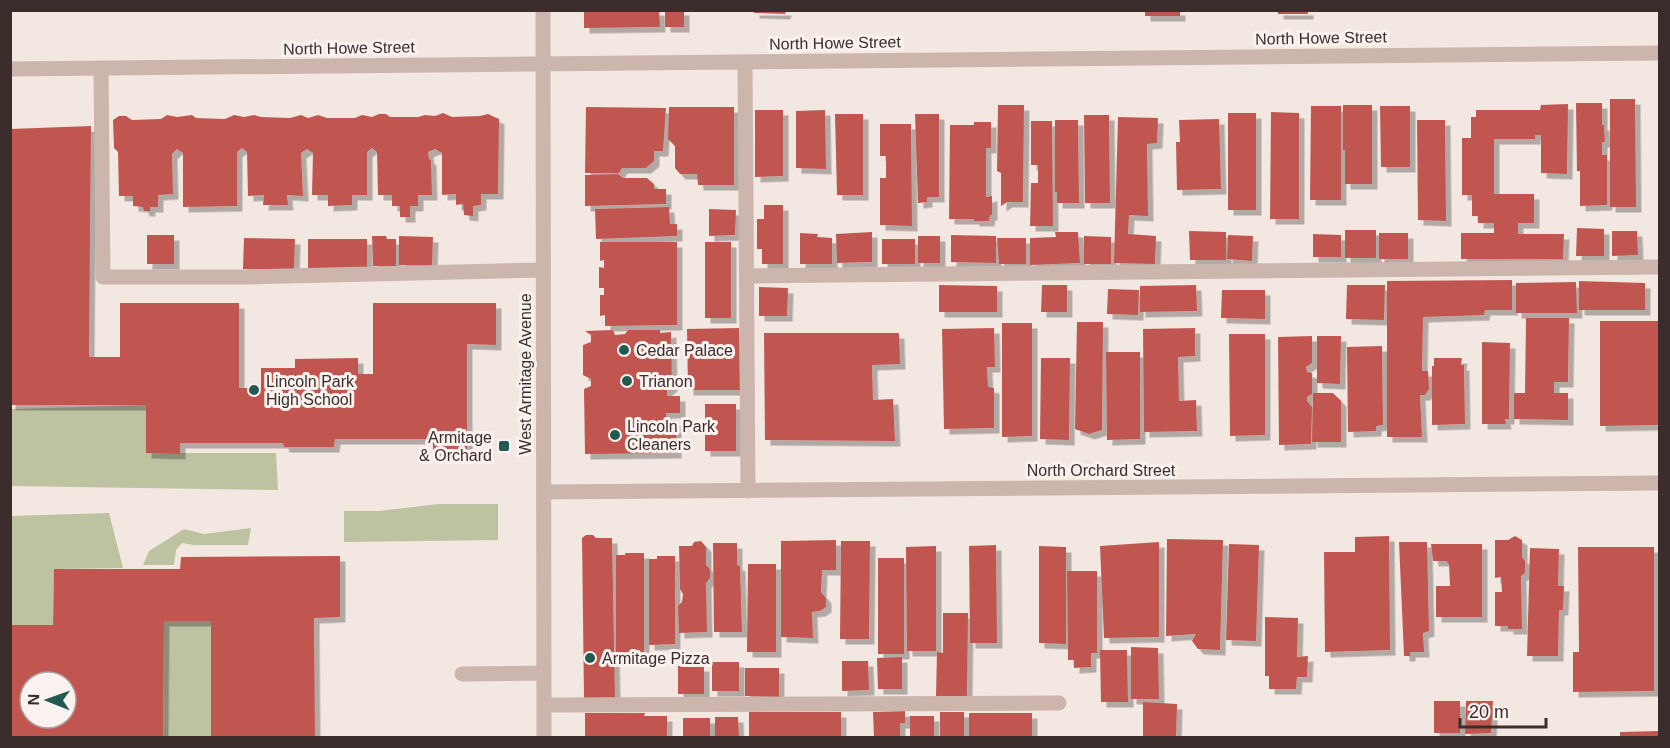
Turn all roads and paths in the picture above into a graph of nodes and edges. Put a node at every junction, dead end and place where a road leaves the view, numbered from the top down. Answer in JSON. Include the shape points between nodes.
{"nodes":[{"id":1,"x":543,"y":10,"type":"edge"},
{"id":2,"x":1659,"y":53,"type":"edge"},
{"id":3,"x":745,"y":62,"type":"junction"},
{"id":4,"x":543,"y":63,"type":"junction"},
{"id":5,"x":101,"y":68,"type":"junction"},
{"id":6,"x":10,"y":69,"type":"edge"},
{"id":7,"x":1659,"y":267,"type":"edge"},
{"id":8,"x":543,"y":270,"type":"junction"},
{"id":9,"x":747,"y":276,"type":"junction"},
{"id":10,"x":1659,"y":483,"type":"edge"},
{"id":11,"x":748,"y":491,"type":"junction"},
{"id":12,"x":544,"y":492,"type":"junction"},
{"id":13,"x":462,"y":674,"type":"dead end"},
{"id":14,"x":544,"y":674,"type":"junction"},
{"id":15,"x":1059,"y":703,"type":"dead end"},
{"id":16,"x":544,"y":705,"type":"junction"},
{"id":17,"x":544,"y":738,"type":"edge"}],
"edges":[{"from":1,"to":4,"type":"street","name":"West Armitage Avenue"},
{"from":2,"to":3,"type":"street","name":"North Howe Street"},
{"from":3,"to":4,"type":"street","name":"North Howe Street"},
{"from":3,"to":9,"type":"street"},
{"from":4,"to":5,"type":"street","name":"North Howe Street"},
{"from":4,"to":8,"type":"street","name":"West Armitage Avenue"},
{"from":5,"to":6,"type":"street","name":"North Howe Street"},
{"from":5,"to":8,"type":"street","via":[[103,277],[247,278]]},
{"from":7,"to":9,"type":"street"},
{"from":8,"to":12,"type":"street","name":"West Armitage Avenue"},
{"from":9,"to":11,"type":"street"},
{"from":10,"to":11,"type":"street","name":"North Orchard Street"},
{"from":11,"to":12,"type":"street","name":"North Orchard Street"},
{"from":12,"to":14,"type":"street","name":"West Armitage Avenue"},
{"from":13,"to":14,"type":"street"},
{"from":14,"to":16,"type":"street","name":"West Armitage Avenue"},
{"from":15,"to":16,"type":"street"},
{"from":16,"to":17,"type":"street","name":"West Armitage Avenue"}]}
